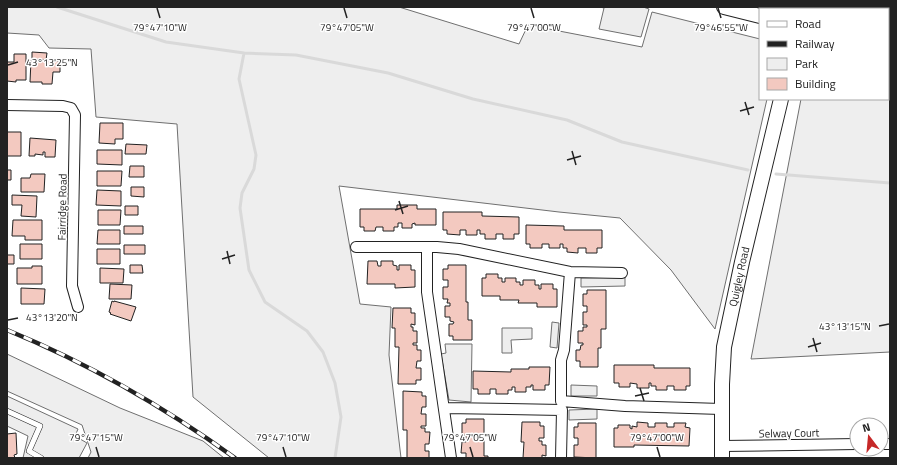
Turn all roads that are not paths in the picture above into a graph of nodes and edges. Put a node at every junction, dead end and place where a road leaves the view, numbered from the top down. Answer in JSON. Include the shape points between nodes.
{"nodes":[{"id":1,"x":724,"y":7,"type":"edge"},
{"id":2,"x":759,"y":16,"type":"edge"},
{"id":3,"x":781,"y":100,"type":"edge"},
{"id":4,"x":7,"y":105,"type":"edge"},
{"id":5,"x":356,"y":247,"type":"dead end"},
{"id":6,"x":427,"y":248,"type":"junction"},
{"id":7,"x":570,"y":272,"type":"junction"},
{"id":8,"x":622,"y":273,"type":"dead end"},
{"id":9,"x":78,"y":307,"type":"dead end"},
{"id":10,"x":561,"y":406,"type":"junction"},
{"id":11,"x":444,"y":408,"type":"junction"},
{"id":12,"x":721,"y":409,"type":"junction"},
{"id":13,"x":7,"y":411,"type":"edge"},
{"id":14,"x":849,"y":444,"type":"edge"},
{"id":15,"x":722,"y":452,"type":"edge"},
{"id":16,"x":41,"y":458,"type":"edge"},
{"id":17,"x":451,"y":458,"type":"edge"},
{"id":18,"x":561,"y":458,"type":"edge"}],
"edges":[{"from":1,"to":2,"type":"street"},
{"from":3,"to":12,"type":"street","name":"Quigley Road","via":[[724,347]]},
{"from":4,"to":9,"type":"street","name":"Fairridge Road","via":[[63,106],[71,108],[75,116],[72,286]]},
{"from":5,"to":6,"type":"street"},
{"from":6,"to":7,"type":"street","via":[[459,249]]},
{"from":6,"to":11,"type":"street","via":[[428,292]]},
{"from":7,"to":8,"type":"street"},
{"from":7,"to":10,"type":"street","via":[[561,360]]},
{"from":10,"to":11,"type":"street"},
{"from":10,"to":12,"type":"street"},
{"from":10,"to":18,"type":"street"},
{"from":11,"to":17,"type":"street"},
{"from":12,"to":15,"type":"street","name":"Quigley Road"},
{"from":13,"to":16,"type":"lane","via":[[40,426],[29,451]]},
{"from":14,"to":15,"type":"street","name":"Selway Court"}]}
